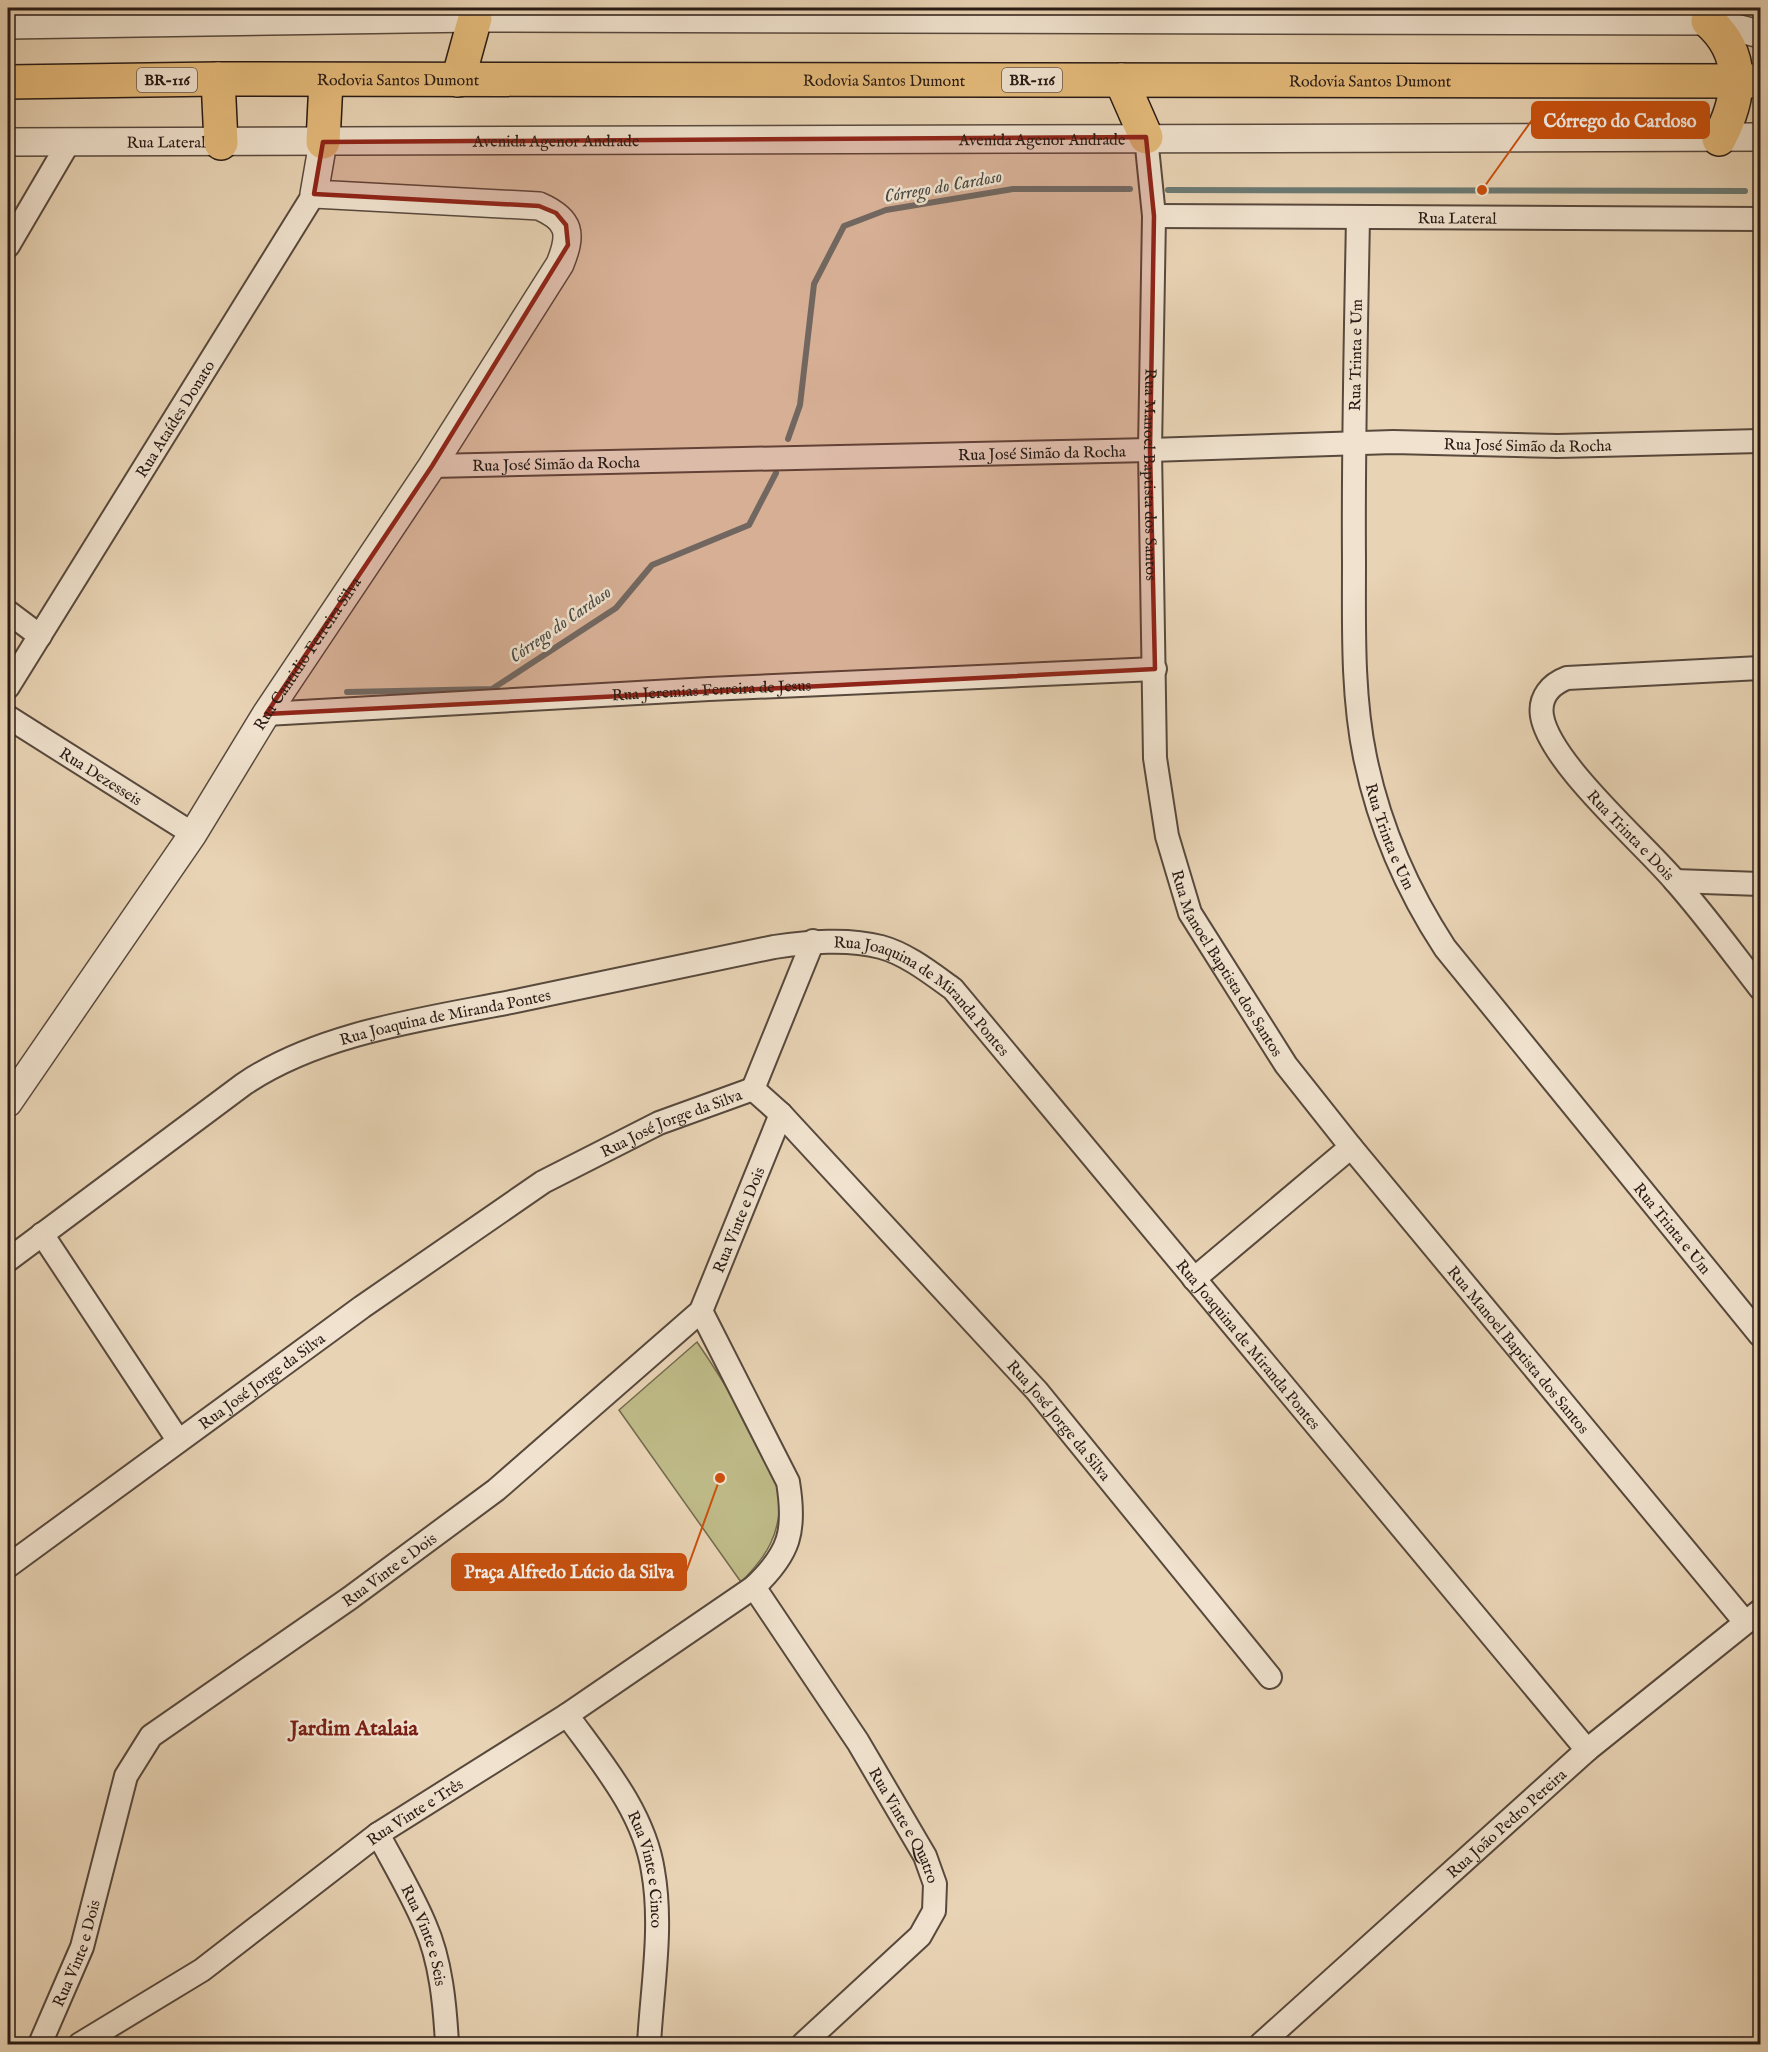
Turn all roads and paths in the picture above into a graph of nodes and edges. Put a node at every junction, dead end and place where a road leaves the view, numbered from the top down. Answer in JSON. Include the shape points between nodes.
{"nodes":[{"id":1,"x":475,"y":18,"type":"junction"},
{"id":2,"x":1708,"y":21,"type":"junction"},
{"id":3,"x":8,"y":25,"type":"edge"},
{"id":4,"x":1761,"y":34,"type":"edge"},
{"id":5,"x":218,"y":80,"type":"junction"},
{"id":6,"x":458,"y":80,"type":"junction"},
{"id":7,"x":1120,"y":80,"type":"junction"},
{"id":8,"x":326,"y":81,"type":"junction"},
{"id":9,"x":1749,"y":81,"type":"edge"},
{"id":10,"x":8,"y":82,"type":"edge"},
{"id":11,"x":1146,"y":137,"type":"junction"},
{"id":12,"x":1761,"y":137,"type":"edge"},
{"id":13,"x":1719,"y":139,"type":"junction"},
{"id":14,"x":8,"y":142,"type":"edge"},
{"id":15,"x":69,"y":142,"type":"junction"},
{"id":16,"x":323,"y":142,"type":"junction"},
{"id":17,"x":221,"y":143,"type":"junction"},
{"id":18,"x":314,"y":194,"type":"junction"},
{"id":19,"x":1154,"y":216,"type":"junction"},
{"id":20,"x":1359,"y":217,"type":"junction"},
{"id":21,"x":1761,"y":219,"type":"edge"},
{"id":22,"x":8,"y":246,"type":"edge"},
{"id":23,"x":1761,"y":441,"type":"edge"},
{"id":24,"x":1353,"y":443,"type":"junction"},
{"id":25,"x":1150,"y":450,"type":"junction"},
{"id":26,"x":432,"y":466,"type":"junction"},
{"id":27,"x":8,"y":612,"type":"edge"},
{"id":28,"x":40,"y":636,"type":"junction"},
{"id":29,"x":1761,"y":668,"type":"edge"},
{"id":30,"x":1155,"y":669,"type":"junction"},
{"id":31,"x":10,"y":678,"type":"edge"},
{"id":32,"x":266,"y":714,"type":"junction"},
{"id":33,"x":8,"y":717,"type":"edge"},
{"id":34,"x":193,"y":834,"type":"junction"},
{"id":35,"x":1675,"y":881,"type":"junction"},
{"id":36,"x":1761,"y":884,"type":"edge"},
{"id":37,"x":813,"y":941,"type":"junction"},
{"id":38,"x":1761,"y":988,"type":"edge"},
{"id":39,"x":753,"y":1089,"type":"junction"},
{"id":40,"x":8,"y":1103,"type":"edge"},
{"id":41,"x":781,"y":1114,"type":"junction"},
{"id":42,"x":1351,"y":1147,"type":"junction"},
{"id":43,"x":42,"y":1234,"type":"junction"},
{"id":44,"x":8,"y":1260,"type":"edge"},
{"id":45,"x":1194,"y":1279,"type":"junction"},
{"id":46,"x":701,"y":1311,"type":"junction"},
{"id":47,"x":1761,"y":1335,"type":"edge"},
{"id":48,"x":178,"y":1440,"type":"junction"},
{"id":49,"x":8,"y":1566,"type":"edge"},
{"id":50,"x":754,"y":1587,"type":"junction"},
{"id":51,"x":1753,"y":1616,"type":"edge"},
{"id":52,"x":1270,"y":1677,"type":"dead end"},
{"id":53,"x":567,"y":1715,"type":"junction"},
{"id":54,"x":1587,"y":1750,"type":"junction"},
{"id":55,"x":378,"y":1834,"type":"junction"},
{"id":56,"x":40,"y":2044,"type":"edge"},
{"id":57,"x":80,"y":2044,"type":"edge"},
{"id":58,"x":447,"y":2044,"type":"edge"},
{"id":59,"x":649,"y":2044,"type":"edge"},
{"id":60,"x":803,"y":2044,"type":"edge"},
{"id":61,"x":1261,"y":2044,"type":"edge"}],
"edges":[{"from":1,"to":2,"type":"street"},
{"from":1,"to":3,"type":"street"},
{"from":1,"to":6,"type":"highway"},
{"from":2,"to":4,"type":"street"},
{"from":2,"to":9,"type":"highway","via":[[1723,34]]},
{"from":5,"to":8,"type":"highway","name":"Rodovia Santos Dumont","number":"BR-116"},
{"from":5,"to":10,"type":"highway","name":"Rodovia Santos Dumont","number":"BR-116"},
{"from":5,"to":17,"type":"highway"},
{"from":6,"to":7,"type":"highway","name":"Rodovia Santos Dumont","number":"BR-116"},
{"from":6,"to":8,"type":"highway","name":"Rodovia Santos Dumont","number":"BR-116"},
{"from":7,"to":9,"type":"highway","name":"Rodovia Santos Dumont","number":"BR-116"},
{"from":7,"to":11,"type":"highway"},
{"from":8,"to":16,"type":"highway"},
{"from":9,"to":13,"type":"highway","via":[[1733,105]]},
{"from":11,"to":13,"type":"street","name":"Avenida Agenor Andrade"},
{"from":11,"to":16,"type":"street","name":"Avenida Agenor Andrade"},
{"from":11,"to":19,"type":"street","name":"Rua Manoel Baptista dos Santos"},
{"from":12,"to":13,"type":"street","name":"Avenida Agenor Andrade"},
{"from":14,"to":15,"type":"street","name":"Rua Lateral"},
{"from":15,"to":17,"type":"street","name":"Rua Lateral"},
{"from":15,"to":22,"type":"street"},
{"from":16,"to":17,"type":"street","name":"Rua Lateral"},
{"from":16,"to":18,"type":"street","name":"Rua Ataídes Donato"},
{"from":18,"to":26,"type":"street","name":"Rua Cantidio Ferreira Silva","via":[[539,206],[556,213],[566,225],[568,245],[560,264]]},
{"from":18,"to":28,"type":"street","name":"Rua Ataídes Donato"},
{"from":19,"to":20,"type":"street","name":"Rua Lateral"},
{"from":19,"to":25,"type":"street","name":"Rua Manoel Baptista dos Santos"},
{"from":20,"to":21,"type":"street","name":"Rua Lateral"},
{"from":20,"to":24,"type":"street","name":"Rua Trinta e Um"},
{"from":23,"to":24,"type":"street","name":"Rua José Simão da Rocha","via":[[1558,447]]},
{"from":24,"to":25,"type":"street","name":"Rua José Simão da Rocha"},
{"from":24,"to":47,"type":"street","name":"Rua Trinta e Um","via":[[1359,724],[1377,798],[1406,882],[1445,948],[1486,1002]]},
{"from":25,"to":26,"type":"street","name":"Rua José Simão da Rocha"},
{"from":25,"to":30,"type":"street","name":"Rua Manoel Baptista dos Santos"},
{"from":26,"to":32,"type":"street","name":"Rua Cantidio Ferreira Silva"},
{"from":27,"to":28,"type":"street"},
{"from":28,"to":31,"type":"street","name":"Rua Ataídes Donato"},
{"from":29,"to":35,"type":"street","name":"Rua Trinta e Dois","via":[[1567,678],[1552,683],[1544,698],[1542,714],[1555,745]]},
{"from":30,"to":32,"type":"street","name":"Rua Jeremias Ferreira de Jesus"},
{"from":30,"to":42,"type":"street","name":"Rua Manoel Baptista dos Santos","via":[[1159,797],[1176,874],[1190,913],[1287,1065]]},
{"from":32,"to":34,"type":"street","name":"Rua Cantidio Ferreira Silva"},
{"from":33,"to":34,"type":"street","name":"Rua Dezesseis"},
{"from":34,"to":40,"type":"street","name":"Rua Cantidio Ferreira Silva"},
{"from":35,"to":36,"type":"street"},
{"from":35,"to":38,"type":"street","name":"Rua Trinta e Dois"},
{"from":37,"to":39,"type":"street"},
{"from":37,"to":43,"type":"street","name":"Rua Joaquina de Miranda Pontes","via":[[424,1020],[312,1048],[244,1084]]},
{"from":37,"to":45,"type":"street","name":"Rua Joaquina de Miranda Pontes","via":[[881,947],[953,989]]},
{"from":39,"to":41,"type":"street","name":"Rua José Jorge da Silva"},
{"from":39,"to":48,"type":"street","name":"Rua José Jorge da Silva","via":[[659,1123],[543,1182]]},
{"from":41,"to":46,"type":"street","name":"Rua Vinte e Dois"},
{"from":41,"to":52,"type":"street","name":"Rua José Jorge da Silva","via":[[1037,1391]]},
{"from":42,"to":45,"type":"street"},
{"from":42,"to":51,"type":"street","name":"Rua Manoel Baptista dos Santos"},
{"from":43,"to":44,"type":"street","name":"Rua Joaquina de Miranda Pontes"},
{"from":43,"to":48,"type":"street"},
{"from":45,"to":54,"type":"street","name":"Rua Joaquina de Miranda Pontes"},
{"from":46,"to":50,"type":"street","name":"Rua Vinte e Três","via":[[788,1482],[793,1511],[790,1535],[783,1555]]},
{"from":46,"to":56,"type":"street","name":"Rua Vinte e Dois","via":[[496,1490],[350,1598],[151,1736],[126,1776],[82,1947]]},
{"from":48,"to":49,"type":"street","name":"Rua José Jorge da Silva"},
{"from":50,"to":53,"type":"street","name":"Rua Vinte e Três"},
{"from":50,"to":60,"type":"street","name":"Rua Vinte e Quatro","via":[[858,1742],[926,1857],[935,1884],[934,1911],[920,1936]]},
{"from":51,"to":54,"type":"street","name":"Rua João Pedro Pereira"},
{"from":53,"to":55,"type":"street","name":"Rua Vinte e Três"},
{"from":53,"to":59,"type":"street","name":"Rua Vinte e Cinco","via":[[620,1790],[637,1821],[653,1869],[657,1914]]},
{"from":54,"to":61,"type":"street","name":"Rua João Pedro Pereira"},
{"from":55,"to":57,"type":"street","name":"Rua Vinte e Três","via":[[202,1970]]},
{"from":55,"to":58,"type":"street","name":"Rua Vinte e Seis","via":[[426,1927],[438,1973]]}]}
